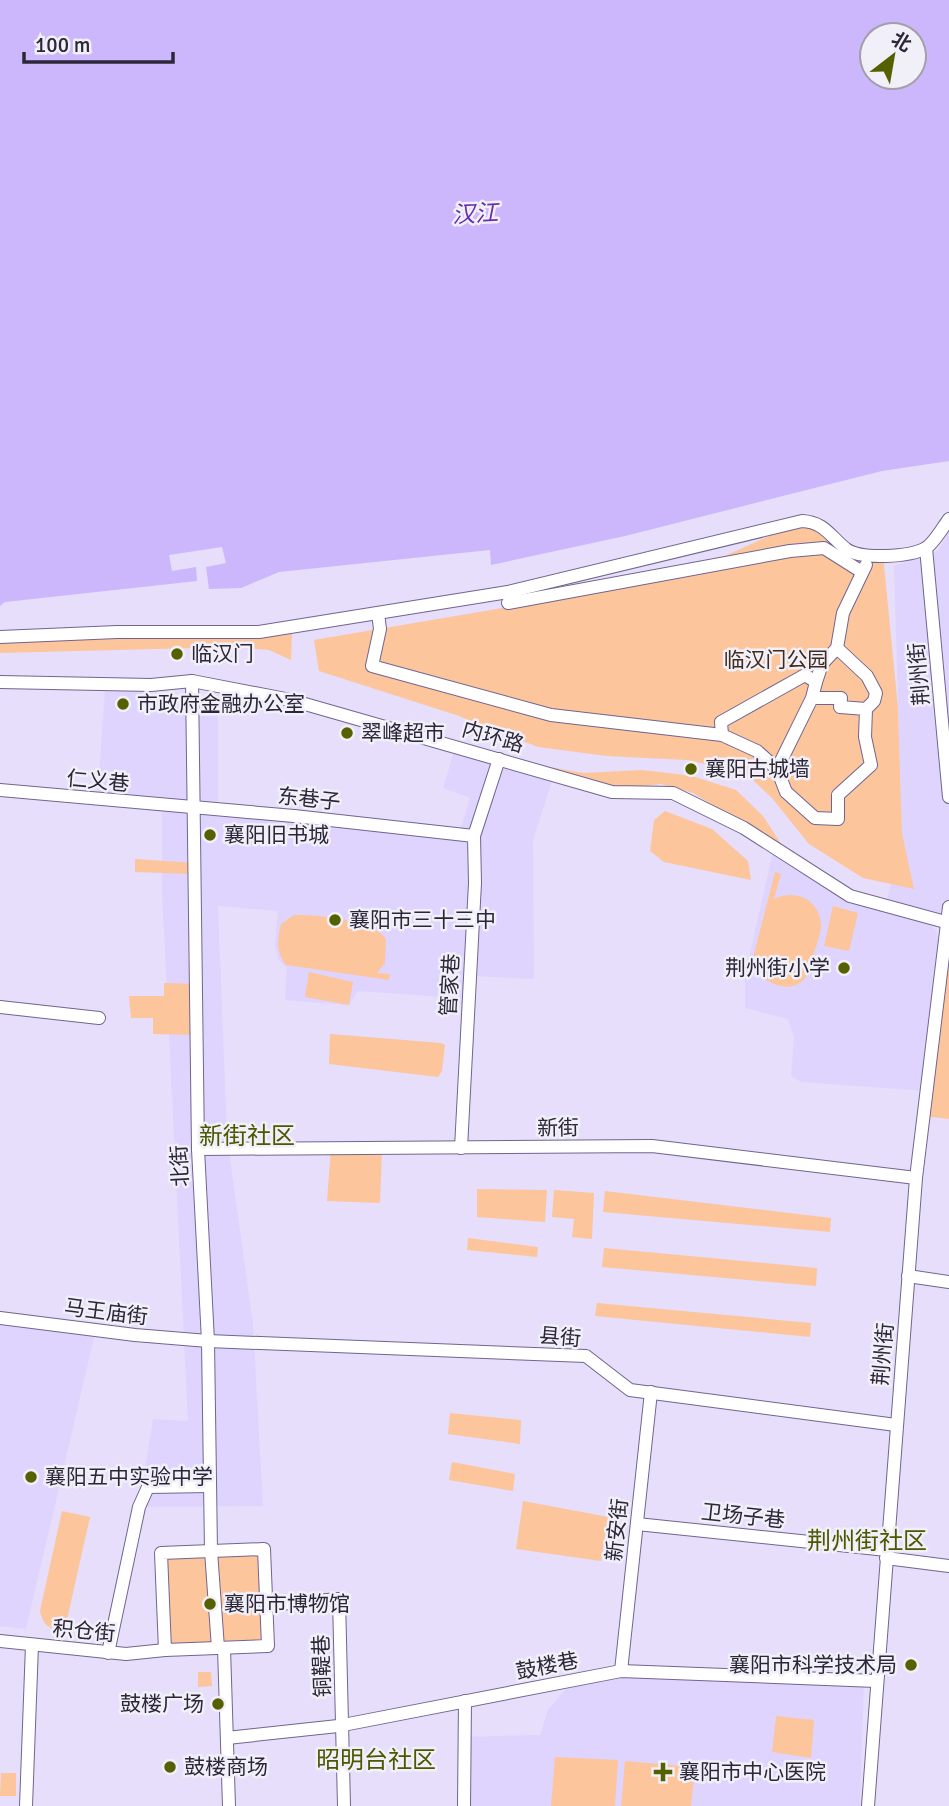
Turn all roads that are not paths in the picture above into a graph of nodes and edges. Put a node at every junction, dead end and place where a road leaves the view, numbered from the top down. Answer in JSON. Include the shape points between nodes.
{"nodes":[{"id":1,"x":949,"y":519,"type":"edge"},
{"id":2,"x":926,"y":548,"type":"junction"},
{"id":3,"x":870,"y":556,"type":"junction"},
{"id":4,"x":862,"y":572,"type":"junction"},
{"id":5,"x":508,"y":603,"type":"dead end"},
{"id":6,"x":378,"y":613,"type":"junction"},
{"id":7,"x":0,"y":636,"type":"edge"},
{"id":8,"x":837,"y":648,"type":"junction"},
{"id":9,"x":192,"y":681,"type":"junction"},
{"id":10,"x":0,"y":682,"type":"edge"},
{"id":11,"x":816,"y":682,"type":"junction"},
{"id":12,"x":812,"y":698,"type":"junction"},
{"id":13,"x":866,"y":709,"type":"junction"},
{"id":14,"x":722,"y":736,"type":"junction"},
{"id":15,"x":499,"y":758,"type":"junction"},
{"id":16,"x":778,"y":769,"type":"junction"},
{"id":17,"x":0,"y":790,"type":"edge"},
{"id":18,"x":949,"y":797,"type":"edge"},
{"id":19,"x":193,"y":808,"type":"junction"},
{"id":20,"x":474,"y":836,"type":"junction"},
{"id":21,"x":949,"y":907,"type":"edge"},
{"id":22,"x":920,"y":916,"type":"junction"},
{"id":23,"x":948,"y":923,"type":"edge"},
{"id":24,"x":946,"y":955,"type":"edge"},
{"id":25,"x":0,"y":1007,"type":"edge"},
{"id":26,"x":99,"y":1018,"type":"dead end"},
{"id":27,"x":461,"y":1148,"type":"junction"},
{"id":28,"x":198,"y":1149,"type":"junction"},
{"id":29,"x":916,"y":1178,"type":"junction"},
{"id":30,"x":908,"y":1276,"type":"junction"},
{"id":31,"x":949,"y":1282,"type":"edge"},
{"id":32,"x":0,"y":1318,"type":"edge"},
{"id":33,"x":208,"y":1341,"type":"junction"},
{"id":34,"x":651,"y":1392,"type":"junction"},
{"id":35,"x":896,"y":1425,"type":"junction"},
{"id":36,"x":210,"y":1486,"type":"junction"},
{"id":37,"x":636,"y":1524,"type":"junction"},
{"id":38,"x":211,"y":1552,"type":"junction"},
{"id":39,"x":886,"y":1554,"type":"junction"},
{"id":40,"x":949,"y":1566,"type":"edge"},
{"id":41,"x":266,"y":1605,"type":"junction"},
{"id":42,"x":0,"y":1641,"type":"edge"},
{"id":43,"x":32,"y":1645,"type":"junction"},
{"id":44,"x":221,"y":1648,"type":"junction"},
{"id":45,"x":165,"y":1650,"type":"junction"},
{"id":46,"x":108,"y":1653,"type":"junction"},
{"id":47,"x":621,"y":1671,"type":"junction"},
{"id":48,"x":876,"y":1681,"type":"junction"},
{"id":49,"x":465,"y":1701,"type":"junction"},
{"id":50,"x":343,"y":1725,"type":"junction"},
{"id":51,"x":227,"y":1738,"type":"junction"},
{"id":52,"x":26,"y":1806,"type":"edge"},
{"id":53,"x":229,"y":1806,"type":"edge"},
{"id":54,"x":344,"y":1806,"type":"edge"},
{"id":55,"x":464,"y":1806,"type":"edge"},
{"id":56,"x":868,"y":1806,"type":"edge"}],
"edges":[{"from":1,"to":2,"type":"street"},
{"from":2,"to":3,"type":"street","via":[[902,555]]},
{"from":2,"to":18,"type":"street","name":"荆州街"},
{"from":3,"to":4,"type":"street"},
{"from":3,"to":6,"type":"street","via":[[848,550],[816,522],[802,521],[508,592]]},
{"from":4,"to":5,"type":"street","via":[[824,548]]},
{"from":4,"to":8,"type":"street","via":[[844,613]]},
{"from":6,"to":7,"type":"street","via":[[259,632]]},
{"from":6,"to":14,"type":"street","via":[[380,629],[372,666],[551,715]]},
{"from":8,"to":11,"type":"street","via":[[822,664]]},
{"from":8,"to":13,"type":"street","via":[[867,676],[876,693]]},
{"from":9,"to":10,"type":"street","name":"内环路","via":[[151,685]]},
{"from":9,"to":15,"type":"street","name":"内环路","via":[[290,700]]},
{"from":9,"to":19,"type":"street","name":"北街"},
{"from":11,"to":12,"type":"street"},
{"from":11,"to":14,"type":"street","via":[[804,675],[721,722]]},
{"from":12,"to":13,"type":"street","via":[[841,698],[840,707]]},
{"from":12,"to":16,"type":"street"},
{"from":13,"to":16,"type":"street","via":[[871,765],[838,795],[838,819],[815,818],[786,792]]},
{"from":14,"to":16,"type":"street","via":[[757,751]]},
{"from":15,"to":20,"type":"street","name":"管家巷"},
{"from":15,"to":22,"type":"street","name":"内环路","via":[[611,792],[673,793],[744,828],[850,896]]},
{"from":17,"to":19,"type":"street","name":"仁义巷"},
{"from":19,"to":20,"type":"street","name":"东巷子"},
{"from":19,"to":28,"type":"street","name":"北街"},
{"from":20,"to":27,"type":"street","name":"管家巷"},
{"from":21,"to":23,"type":"street","name":"荆州街"},
{"from":22,"to":23,"type":"street","name":"内环路"},
{"from":22,"to":24,"type":"street","via":[[936,930]]},
{"from":23,"to":24,"type":"street","name":"荆州街"},
{"from":24,"to":29,"type":"street","name":"荆州街"},
{"from":25,"to":26,"type":"street"},
{"from":27,"to":28,"type":"street","name":"新街"},
{"from":27,"to":29,"type":"street","name":"新街","via":[[652,1146]]},
{"from":28,"to":33,"type":"street","name":"北街"},
{"from":29,"to":30,"type":"street","name":"荆州街"},
{"from":30,"to":31,"type":"street"},
{"from":30,"to":35,"type":"street","name":"荆州街"},
{"from":32,"to":33,"type":"street","name":"马王庙街"},
{"from":33,"to":34,"type":"street","name":"县街","via":[[586,1356],[630,1390]]},
{"from":33,"to":36,"type":"street","name":"北街"},
{"from":34,"to":35,"type":"street","name":"县街"},
{"from":34,"to":37,"type":"street","name":"新安街"},
{"from":35,"to":39,"type":"street","name":"荆州街"},
{"from":36,"to":38,"type":"street","name":"北街"},
{"from":36,"to":46,"type":"street","via":[[148,1487],[139,1507]]},
{"from":37,"to":39,"type":"street","name":"卫场子巷"},
{"from":37,"to":47,"type":"street","name":"新安街"},
{"from":38,"to":41,"type":"street","via":[[264,1549]]},
{"from":38,"to":44,"type":"street","name":"北街"},
{"from":38,"to":45,"type":"street","via":[[160,1553]]},
{"from":39,"to":40,"type":"street","name":"卫场子巷"},
{"from":39,"to":48,"type":"street","name":"荆州街"},
{"from":41,"to":44,"type":"street","name":"积仓街","via":[[268,1646]]},
{"from":41,"to":50,"type":"street","name":"铜鞮巷","via":[[339,1599]]},
{"from":42,"to":43,"type":"street","name":"积仓街"},
{"from":43,"to":46,"type":"street","name":"积仓街"},
{"from":43,"to":52,"type":"street"},
{"from":44,"to":45,"type":"street","name":"积仓街"},
{"from":44,"to":51,"type":"street","name":"北街"},
{"from":45,"to":46,"type":"street","name":"积仓街"},
{"from":47,"to":48,"type":"street","name":"鼓楼巷"},
{"from":47,"to":49,"type":"street","name":"鼓楼巷"},
{"from":48,"to":56,"type":"street","name":"荆州街"},
{"from":49,"to":50,"type":"street","name":"鼓楼巷"},
{"from":49,"to":55,"type":"street"},
{"from":50,"to":51,"type":"street","name":"鼓楼巷"},
{"from":50,"to":54,"type":"street","name":"铜鞮巷"},
{"from":51,"to":53,"type":"street","name":"北街"}]}
